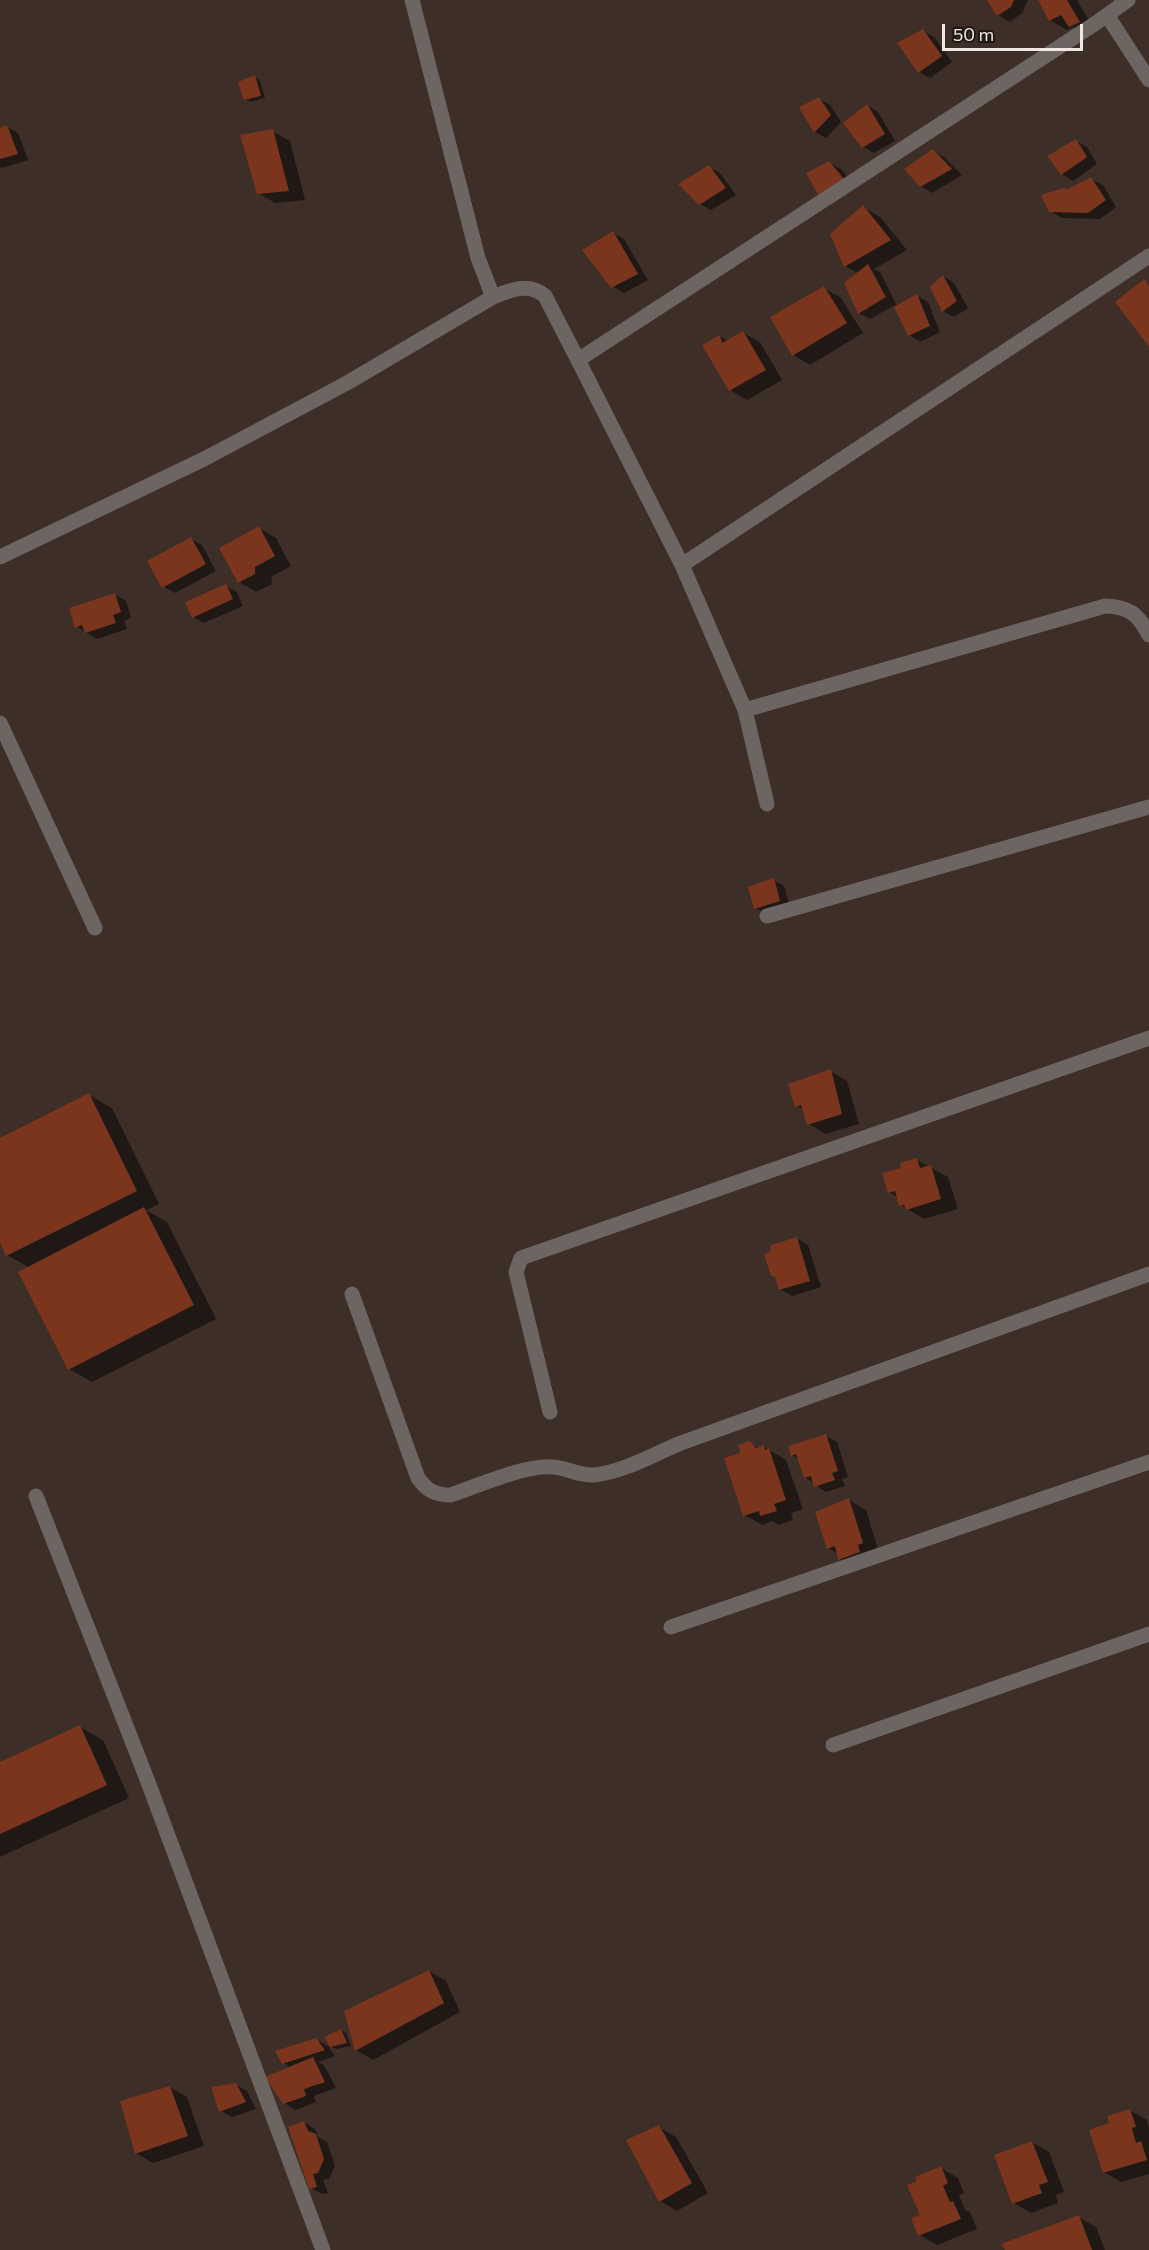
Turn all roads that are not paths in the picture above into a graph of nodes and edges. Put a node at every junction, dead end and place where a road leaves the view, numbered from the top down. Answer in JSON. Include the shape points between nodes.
{"nodes":[{"id":1,"x":1128,"y":0,"type":"edge"},
{"id":2,"x":414,"y":1,"type":"edge"},
{"id":3,"x":1107,"y":15,"type":"junction"},
{"id":4,"x":1149,"y":80,"type":"edge"},
{"id":5,"x":1149,"y":256,"type":"edge"},
{"id":6,"x":493,"y":297,"type":"junction"},
{"id":7,"x":578,"y":360,"type":"junction"},
{"id":8,"x":0,"y":557,"type":"edge"},
{"id":9,"x":682,"y":565,"type":"junction"},
{"id":10,"x":1149,"y":635,"type":"edge"},
{"id":11,"x":745,"y":711,"type":"junction"},
{"id":12,"x":0,"y":723,"type":"edge"},
{"id":13,"x":767,"y":804,"type":"dead end"},
{"id":14,"x":1149,"y":807,"type":"edge"},
{"id":15,"x":767,"y":915,"type":"dead end"},
{"id":16,"x":95,"y":928,"type":"dead end"},
{"id":17,"x":1149,"y":1038,"type":"edge"},
{"id":18,"x":1149,"y":1274,"type":"edge"},
{"id":19,"x":352,"y":1294,"type":"dead end"},
{"id":20,"x":550,"y":1412,"type":"dead end"},
{"id":21,"x":1149,"y":1462,"type":"edge"},
{"id":22,"x":36,"y":1496,"type":"dead end"},
{"id":23,"x":671,"y":1627,"type":"dead end"},
{"id":24,"x":1149,"y":1634,"type":"edge"},
{"id":25,"x":833,"y":1745,"type":"dead end"},
{"id":26,"x":323,"y":2250,"type":"edge"}],
"edges":[{"from":1,"to":3,"type":"street"},
{"from":2,"to":6,"type":"street","via":[[478,258]]},
{"from":3,"to":4,"type":"street"},
{"from":3,"to":7,"type":"street"},
{"from":5,"to":9,"type":"street"},
{"from":6,"to":7,"type":"street","via":[[526,287],[538,290],[545,296]]},
{"from":6,"to":8,"type":"street","via":[[347,383],[204,459]]},
{"from":7,"to":9,"type":"street"},
{"from":9,"to":11,"type":"street"},
{"from":10,"to":11,"type":"street","via":[[1140,618],[1128,609],[1105,606]]},
{"from":11,"to":13,"type":"street"},
{"from":12,"to":16,"type":"street"},
{"from":14,"to":15,"type":"street"},
{"from":17,"to":20,"type":"street","via":[[520,1258],[516,1272]]},
{"from":18,"to":19,"type":"street","via":[[681,1443],[614,1471],[593,1475],[553,1467],[525,1470],[451,1495],[431,1491],[418,1478]]},
{"from":21,"to":23,"type":"street"},
{"from":22,"to":26,"type":"street"},
{"from":24,"to":25,"type":"street"}]}
